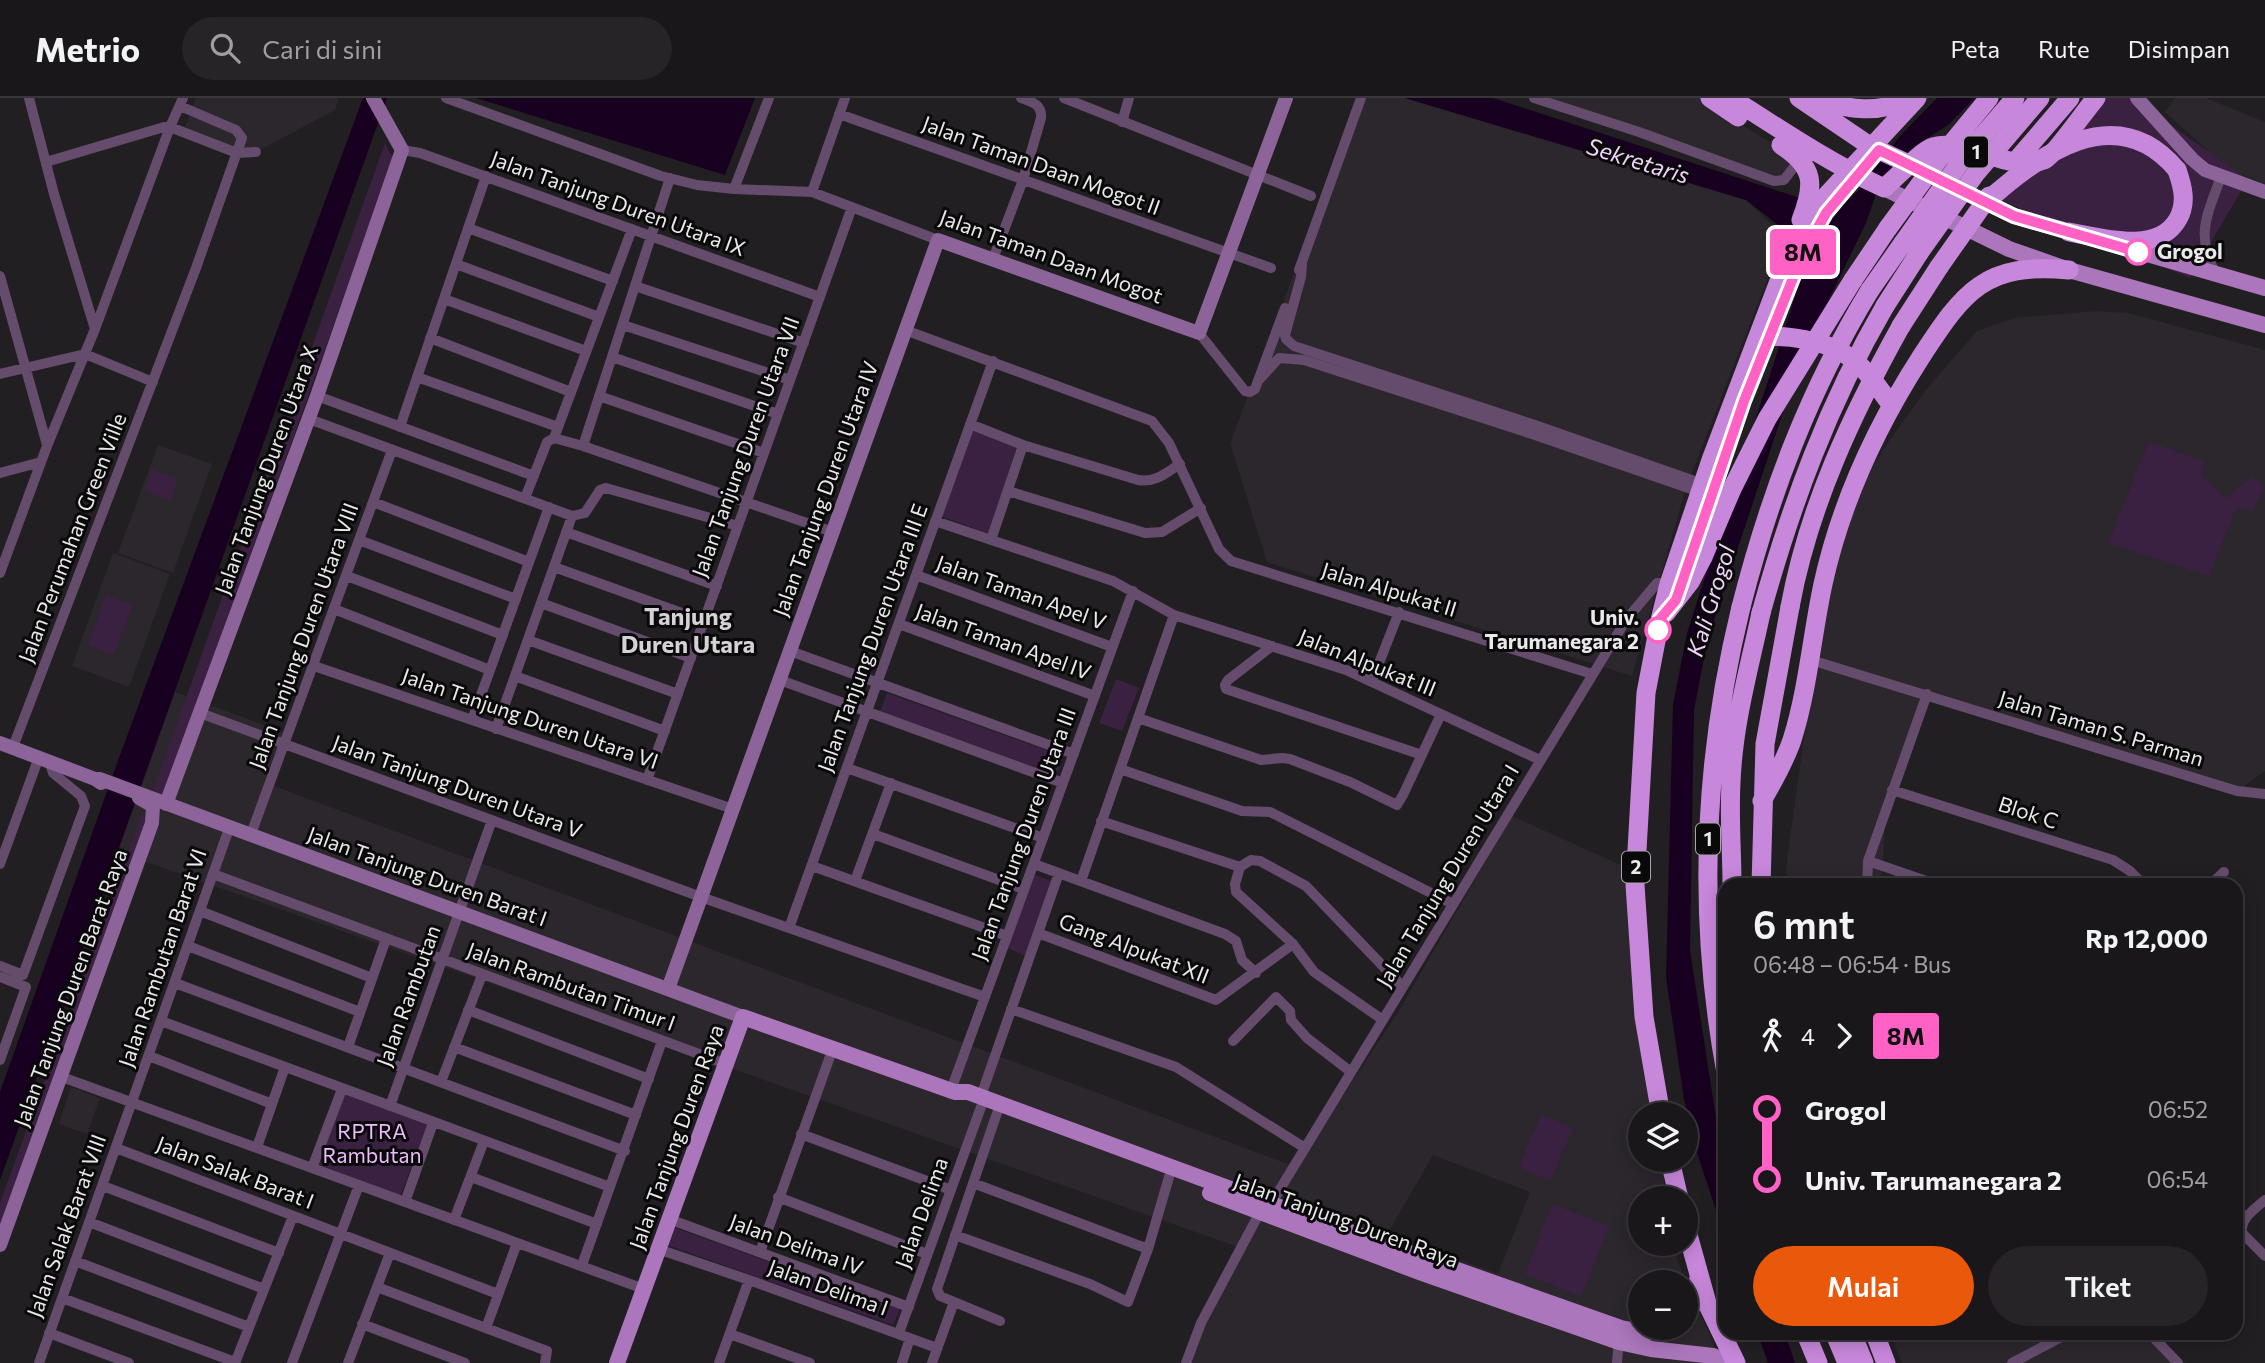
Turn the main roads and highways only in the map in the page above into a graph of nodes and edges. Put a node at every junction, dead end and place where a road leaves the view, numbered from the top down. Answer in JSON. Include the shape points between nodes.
{"nodes":[{"id":1,"x":1710,"y":98,"type":"edge"},
{"id":2,"x":1731,"y":98,"type":"edge"},
{"id":3,"x":1799,"y":98,"type":"edge"},
{"id":4,"x":1807,"y":98,"type":"edge"},
{"id":5,"x":1911,"y":98,"type":"edge"},
{"id":6,"x":1917,"y":98,"type":"edge"},
{"id":7,"x":1989,"y":98,"type":"edge"},
{"id":8,"x":2002,"y":98,"type":"edge"},
{"id":9,"x":2015,"y":98,"type":"edge"},
{"id":10,"x":2040,"y":98,"type":"edge"},
{"id":11,"x":2070,"y":98,"type":"edge"},
{"id":12,"x":2096,"y":98,"type":"edge"},
{"id":13,"x":2079,"y":118,"type":"junction"},
{"id":14,"x":1877,"y":149,"type":"junction"},
{"id":15,"x":1908,"y":164,"type":"junction"},
{"id":16,"x":1868,"y":181,"type":"junction"},
{"id":17,"x":1816,"y":198,"type":"junction"},
{"id":18,"x":1983,"y":205,"type":"junction"},
{"id":19,"x":2069,"y":232,"type":"junction"},
{"id":20,"x":2069,"y":270,"type":"junction"},
{"id":21,"x":2265,"y":288,"type":"edge"},
{"id":22,"x":2265,"y":325,"type":"edge"},
{"id":23,"x":1759,"y":338,"type":"junction"},
{"id":24,"x":1891,"y":405,"type":"junction"},
{"id":25,"x":1660,"y":619,"type":"junction"},
{"id":26,"x":1762,"y":802,"type":"junction"},
{"id":27,"x":1732,"y":878,"type":"edge"},
{"id":28,"x":1761,"y":878,"type":"edge"},
{"id":29,"x":1718,"y":1018,"type":"edge"},
{"id":30,"x":981,"y":1102,"type":"junction"},
{"id":31,"x":1659,"y":1102,"type":"edge"},
{"id":32,"x":1266,"y":1208,"type":"junction"},
{"id":33,"x":1698,"y":1275,"type":"edge"},
{"id":34,"x":1718,"y":1328,"type":"edge"},
{"id":35,"x":1628,"y":1334,"type":"edge"},
{"id":36,"x":1620,"y":1335,"type":"junction"},
{"id":37,"x":1723,"y":1340,"type":"edge"},
{"id":38,"x":1808,"y":1340,"type":"edge"},
{"id":39,"x":1837,"y":1340,"type":"edge"},
{"id":40,"x":1854,"y":1340,"type":"edge"},
{"id":41,"x":1877,"y":1340,"type":"edge"},
{"id":42,"x":617,"y":1363,"type":"edge"},
{"id":43,"x":1733,"y":1363,"type":"edge"},
{"id":44,"x":1818,"y":1363,"type":"edge"},
{"id":45,"x":1847,"y":1363,"type":"edge"},
{"id":46,"x":1864,"y":1363,"type":"edge"},
{"id":47,"x":1886,"y":1363,"type":"edge"}],
"edges":[{"from":1,"to":17,"type":"highway","via":[[1800,158]]},
{"from":2,"to":16,"type":"highway"},
{"from":3,"to":14,"type":"highway","number":"1"},
{"from":4,"to":5,"type":"highway","via":[[1868,111],[1895,107]]},
{"from":6,"to":14,"type":"highway","number":"1"},
{"from":7,"to":25,"type":"highway","bridge":true,"via":[[1871,253],[1767,419],[1690,582]]},
{"from":8,"to":13,"type":"highway","via":[[2013,114],[2039,130],[2052,130]]},
{"from":9,"to":29,"type":"highway","number":"1","bridge":true,"via":[[1944,185],[1848,327],[1811,401],[1758,538],[1720,704],[1710,778],[1707,893]]},
{"from":10,"to":27,"type":"highway","number":"1","bridge":true,"via":[[1968,183],[1872,328],[1806,470],[1761,613],[1739,711],[1731,784]]},
{"from":11,"to":18,"type":"highway","number":"1","bridge":true},
{"from":12,"to":13,"type":"highway","number":"1"},
{"from":13,"to":15,"type":"highway","number":"1","via":[[2047,159],[2031,163],[2002,159],[1949,145],[1933,147]]},
{"from":14,"to":15,"type":"highway","number":"1"},
{"from":14,"to":16,"type":"highway","number":"1"},
{"from":15,"to":16,"type":"highway","number":"1"},
{"from":15,"to":19,"type":"main road","number":"1","via":[[2014,216]]},
{"from":16,"to":17,"type":"highway","number":"1"},
{"from":16,"to":20,"type":"main road","via":[[1998,244]]},
{"from":17,"to":23,"type":"highway"},
{"from":18,"to":19,"type":"highway","bridge":true,"via":[[2040,152],[2082,127],[2121,124],[2150,137],[2177,170],[2183,192],[2181,214],[2168,231],[2147,240]]},
{"from":18,"to":26,"type":"highway","number":"1","bridge":true,"via":[[1919,296],[1875,372],[1839,449],[1802,552],[1790,607],[1765,744]]},
{"from":19,"to":21,"type":"main road"},
{"from":20,"to":22,"type":"main road"},
{"from":20,"to":24,"type":"highway","via":[[2017,270],[1970,291],[1950,313]]},
{"from":23,"to":24,"type":"highway","via":[[1812,341],[1848,356]]},
{"from":23,"to":25,"type":"highway","via":[[1702,488]]},
{"from":24,"to":26,"type":"highway","via":[[1840,519],[1792,740]]},
{"from":25,"to":31,"type":"highway","number":"2","via":[[1646,693],[1635,885],[1644,1017]]},
{"from":26,"to":28,"type":"highway"},
{"from":30,"to":32,"type":"main road","name":"Jalan Tanjung Duren Raya"},
{"from":30,"to":32,"type":"main road","name":"Jalan Tanjung Duren Raya","via":[[998,1113],[1169,1177]]},
{"from":30,"to":42,"type":"main road","name":"Jalan Tanjung Duren Raya","via":[[743,1017]]},
{"from":32,"to":36,"type":"main road","name":"Jalan Tanjung Duren Raya","via":[[1422,1273]]},
{"from":33,"to":34,"type":"highway"},
{"from":35,"to":36,"type":"main road","name":"Jalan Tanjung Duren Raya"},
{"from":36,"to":43,"type":"main road","name":"Jalan Tanjung Duren Raya","via":[[1651,1349],[1713,1356]]},
{"from":37,"to":43,"type":"highway"},
{"from":38,"to":44,"type":"highway"},
{"from":39,"to":45,"type":"highway"},
{"from":40,"to":46,"type":"highway"},
{"from":41,"to":47,"type":"highway"}]}
